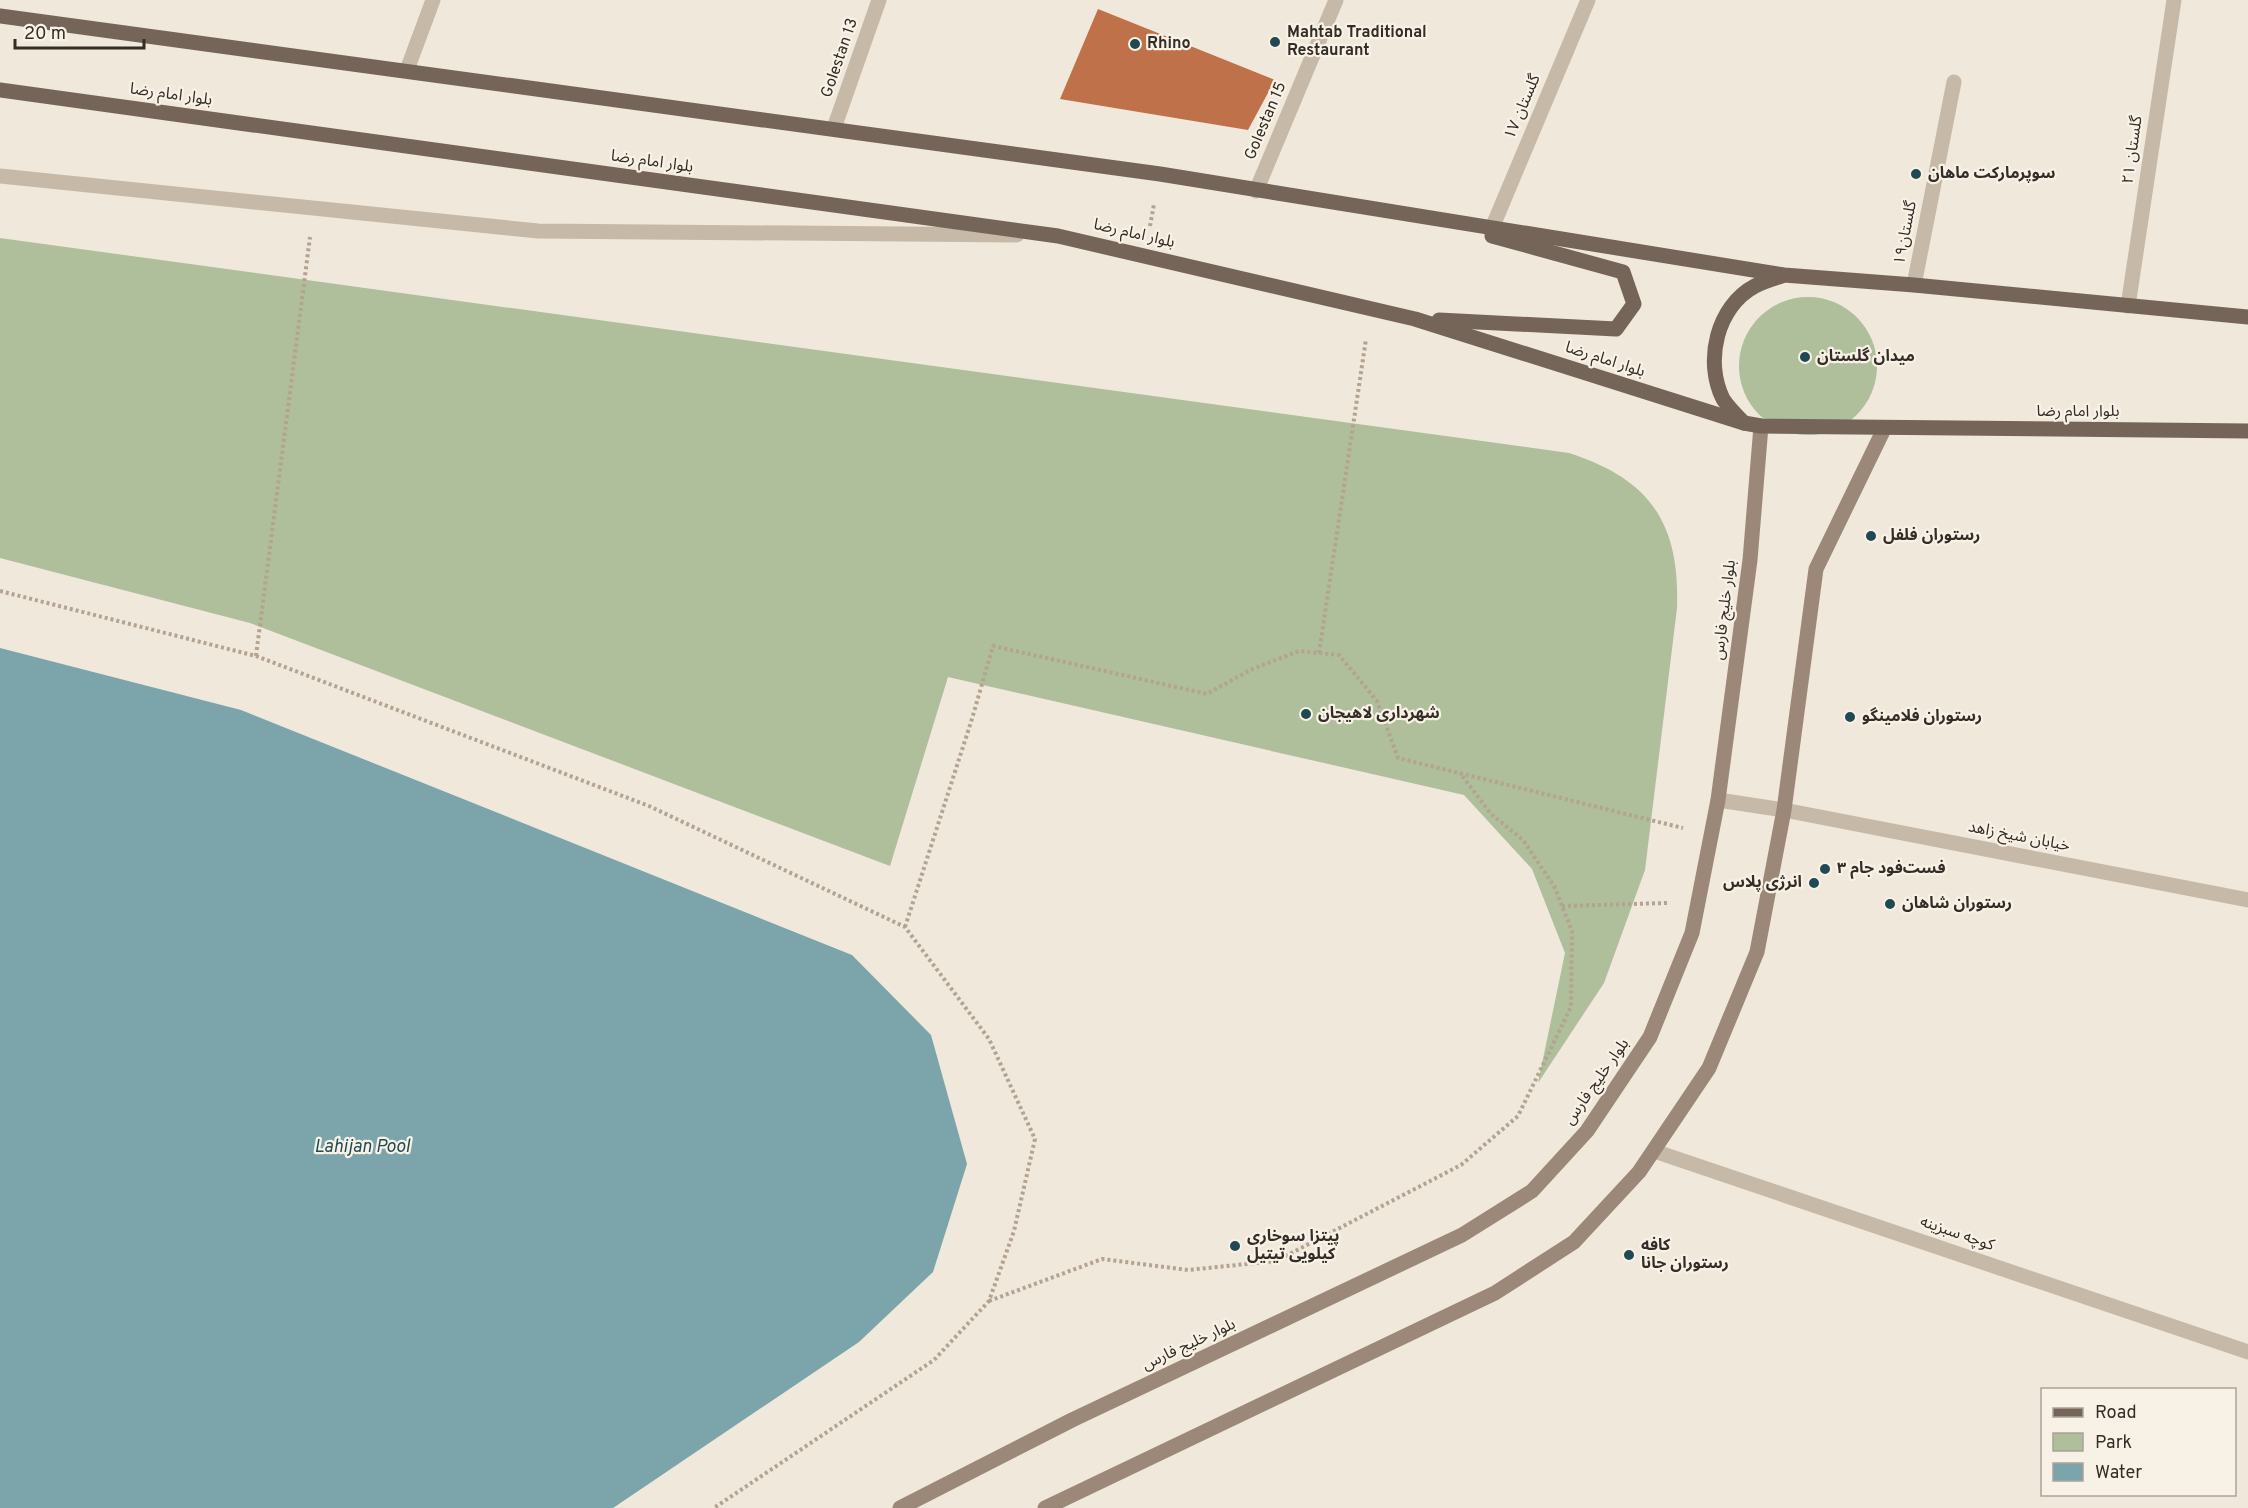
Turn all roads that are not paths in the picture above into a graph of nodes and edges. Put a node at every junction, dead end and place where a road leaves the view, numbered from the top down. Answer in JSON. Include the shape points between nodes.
{"nodes":[{"id":1,"x":433,"y":0,"type":"edge"},
{"id":2,"x":879,"y":0,"type":"edge"},
{"id":3,"x":1336,"y":0,"type":"edge"},
{"id":4,"x":1588,"y":0,"type":"edge"},
{"id":5,"x":2174,"y":0,"type":"edge"},
{"id":6,"x":0,"y":16,"type":"edge"},
{"id":7,"x":407,"y":70,"type":"junction"},
{"id":8,"x":1954,"y":82,"type":"dead end"},
{"id":9,"x":0,"y":90,"type":"edge"},
{"id":10,"x":834,"y":128,"type":"junction"},
{"id":11,"x":0,"y":176,"type":"edge"},
{"id":12,"x":1256,"y":190,"type":"junction"},
{"id":13,"x":1406,"y":213,"type":"junction"},
{"id":14,"x":1492,"y":228,"type":"junction"},
{"id":15,"x":1058,"y":236,"type":"junction"},
{"id":16,"x":1784,"y":275,"type":"junction"},
{"id":17,"x":1914,"y":285,"type":"junction"},
{"id":18,"x":2128,"y":306,"type":"junction"},
{"id":19,"x":2248,"y":317,"type":"edge"},
{"id":20,"x":1415,"y":319,"type":"junction"},
{"id":21,"x":1744,"y":423,"type":"junction"},
{"id":22,"x":1761,"y":426,"type":"junction"},
{"id":23,"x":1884,"y":429,"type":"junction"},
{"id":24,"x":2248,"y":431,"type":"edge"},
{"id":25,"x":1718,"y":800,"type":"junction"},
{"id":26,"x":1784,"y":810,"type":"junction"},
{"id":27,"x":2248,"y":900,"type":"edge"},
{"id":28,"x":1654,"y":1151,"type":"junction"},
{"id":29,"x":2248,"y":1352,"type":"edge"},
{"id":30,"x":900,"y":1508,"type":"edge"},
{"id":31,"x":1045,"y":1508,"type":"edge"}],
"edges":[{"from":1,"to":7,"type":"street"},
{"from":2,"to":10,"type":"street","name":"Golestan 13"},
{"from":3,"to":12,"type":"street","name":"Golestan 15"},
{"from":4,"to":14,"type":"street","name":"گلستان ۱۷"},
{"from":5,"to":18,"type":"street","name":"گلستان ۲۱"},
{"from":6,"to":7,"type":"main road"},
{"from":7,"to":10,"type":"main road"},
{"from":8,"to":17,"type":"street","name":"گلستان۱۹"},
{"from":9,"to":15,"type":"main road","name":"بلوار امام رضا"},
{"from":10,"to":12,"type":"main road"},
{"from":11,"to":15,"type":"street","via":[[538,231]]},
{"from":12,"to":13,"type":"main road"},
{"from":13,"to":14,"type":"main road"},
{"from":13,"to":20,"type":"main road","via":[[1623,272],[1634,304],[1616,329]]},
{"from":14,"to":16,"type":"main road"},
{"from":15,"to":20,"type":"main road","name":"بلوار امام رضا"},
{"from":16,"to":17,"type":"main road"},
{"from":16,"to":21,"type":"main road","via":[[1754,286],[1730,308],[1716,336],[1714,368],[1723,399]]},
{"from":17,"to":18,"type":"main road"},
{"from":18,"to":19,"type":"main road"},
{"from":20,"to":21,"type":"main road","name":"بلوار امام رضا"},
{"from":21,"to":22,"type":"main road","name":"بلوار امام رضا"},
{"from":22,"to":23,"type":"main road","name":"بلوار امام رضا"},
{"from":22,"to":25,"type":"main road","name":"بلوار خلیج فارس","via":[[1750,560]]},
{"from":23,"to":24,"type":"main road","name":"بلوار امام رضا"},
{"from":23,"to":26,"type":"main road","via":[[1816,569]]},
{"from":25,"to":26,"type":"street","name":"خیابان شیخ زاهد"},
{"from":25,"to":30,"type":"main road","name":"بلوار خلیج فارس","via":[[1692,933],[1650,1037],[1587,1131],[1532,1191],[1462,1235],[1072,1420]]},
{"from":26,"to":27,"type":"street","name":"خیابان شیخ زاهد"},
{"from":26,"to":28,"type":"main road","via":[[1757,952],[1709,1068]]},
{"from":28,"to":29,"type":"street","name":"کوچه سبزینه"},
{"from":28,"to":31,"type":"main road","via":[[1640,1172],[1574,1242],[1495,1293]]}]}
